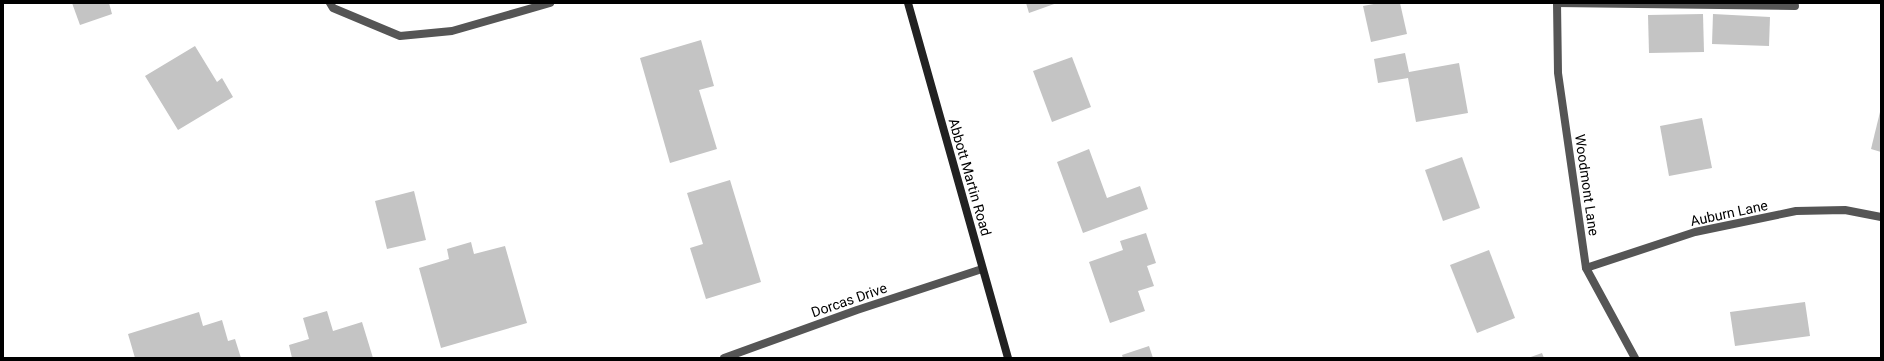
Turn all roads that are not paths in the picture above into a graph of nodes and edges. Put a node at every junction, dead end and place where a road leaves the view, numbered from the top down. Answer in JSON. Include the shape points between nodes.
{"nodes":[{"id":1,"x":330,"y":3,"type":"edge"},
{"id":2,"x":550,"y":3,"type":"edge"},
{"id":3,"x":908,"y":3,"type":"edge"},
{"id":4,"x":1557,"y":3,"type":"edge"},
{"id":5,"x":1795,"y":6,"type":"dead end"},
{"id":6,"x":1881,"y":218,"type":"edge"},
{"id":7,"x":1586,"y":268,"type":"junction"},
{"id":8,"x":982,"y":269,"type":"junction"},
{"id":9,"x":724,"y":358,"type":"edge"},
{"id":10,"x":1008,"y":358,"type":"edge"},
{"id":11,"x":1635,"y":358,"type":"edge"}],
"edges":[{"from":1,"to":2,"type":"street","via":[[333,8],[400,36],[452,31]]},
{"from":3,"to":8,"type":"main road","name":"Abbott Martin Road"},
{"from":4,"to":5,"type":"street"},
{"from":4,"to":7,"type":"street","name":"Woodmont Lane","via":[[1558,73]]},
{"from":6,"to":7,"type":"street","name":"Auburn Lane","via":[[1844,210],[1796,211],[1695,232]]},
{"from":7,"to":11,"type":"street","name":"Woodmont Lane"},
{"from":8,"to":9,"type":"street","name":"Dorcas Drive","via":[[857,310]]},
{"from":8,"to":10,"type":"main road","name":"Abbott Martin Road"}]}
